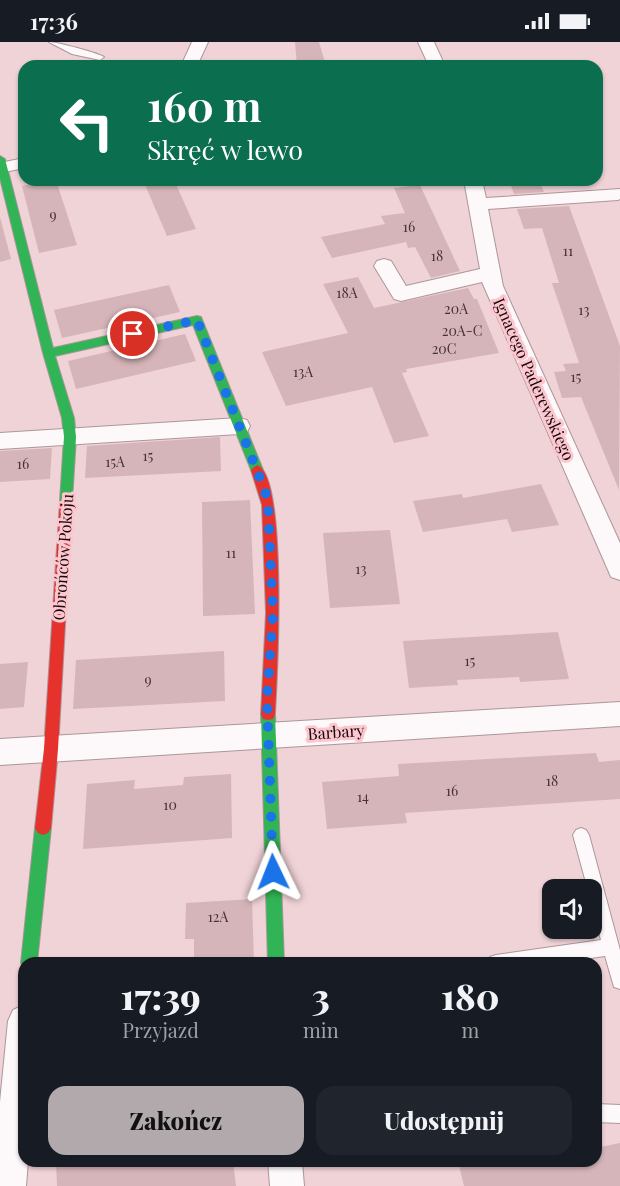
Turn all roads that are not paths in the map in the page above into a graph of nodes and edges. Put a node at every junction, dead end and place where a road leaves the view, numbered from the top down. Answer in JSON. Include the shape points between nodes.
{"nodes":[{"id":1,"x":53,"y":42,"type":"edge"},
{"id":2,"x":201,"y":42,"type":"edge"},
{"id":3,"x":426,"y":42,"type":"edge"},
{"id":4,"x":100,"y":57,"type":"dead end"},
{"id":5,"x":192,"y":60,"type":"edge"},
{"id":6,"x":434,"y":60,"type":"edge"},
{"id":7,"x":18,"y":164,"type":"edge"},
{"id":8,"x":1,"y":165,"type":"edge"},
{"id":9,"x":475,"y":186,"type":"edge"},
{"id":10,"x":618,"y":194,"type":"dead end"},
{"id":11,"x":478,"y":204,"type":"junction"},
{"id":12,"x":384,"y":266,"type":"dead end"},
{"id":13,"x":490,"y":275,"type":"junction"},
{"id":14,"x":49,"y":353,"type":"junction"},
{"id":15,"x":239,"y":426,"type":"junction"},
{"id":16,"x":70,"y":437,"type":"junction"},
{"id":17,"x":0,"y":441,"type":"edge"},
{"id":18,"x":620,"y":570,"type":"edge"},
{"id":19,"x":620,"y":714,"type":"edge"},
{"id":20,"x":268,"y":736,"type":"junction"},
{"id":21,"x":51,"y":749,"type":"junction"},
{"id":22,"x":0,"y":752,"type":"edge"},
{"id":23,"x":581,"y":835,"type":"dead end"},
{"id":24,"x":611,"y":947,"type":"junction"},
{"id":25,"x":30,"y":957,"type":"edge"},
{"id":26,"x":276,"y":957,"type":"edge"},
{"id":27,"x":539,"y":957,"type":"edge"},
{"id":28,"x":620,"y":981,"type":"edge"},
{"id":29,"x":18,"y":1087,"type":"edge"},
{"id":30,"x":602,"y":1113,"type":"edge"},
{"id":31,"x":620,"y":1114,"type":"edge"},
{"id":32,"x":285,"y":1167,"type":"edge"},
{"id":33,"x":9,"y":1186,"type":"edge"},
{"id":34,"x":286,"y":1186,"type":"edge"}],
"edges":[{"from":1,"to":4,"type":"lane"},
{"from":2,"to":5,"type":"street"},
{"from":3,"to":6,"type":"street"},
{"from":7,"to":8,"type":"street"},
{"from":8,"to":14,"type":"street","name":"Obrońców Pokoju"},
{"from":9,"to":11,"type":"street","name":"Ignacego Paderewskiego"},
{"from":10,"to":11,"type":"street"},
{"from":11,"to":13,"type":"street","name":"Ignacego Paderewskiego"},
{"from":12,"to":13,"type":"street","via":[[401,294]]},
{"from":13,"to":18,"type":"street","name":"Ignacego Paderewskiego"},
{"from":14,"to":15,"type":"street","via":[[197,320]]},
{"from":14,"to":16,"type":"street","name":"Obrońców Pokoju"},
{"from":15,"to":16,"type":"street"},
{"from":15,"to":20,"type":"street","via":[[268,505],[273,613]]},
{"from":16,"to":17,"type":"street"},
{"from":16,"to":21,"type":"street","name":"Obrońców Pokoju"},
{"from":19,"to":20,"type":"street","name":"Barbary"},
{"from":20,"to":21,"type":"street","name":"Barbary"},
{"from":20,"to":26,"type":"street"},
{"from":21,"to":22,"type":"street","name":"Barbary"},
{"from":21,"to":25,"type":"street","name":"Obrońców Pokoju"},
{"from":23,"to":24,"type":"lane"},
{"from":24,"to":27,"type":"lane"},
{"from":24,"to":28,"type":"lane"},
{"from":29,"to":33,"type":"street"},
{"from":30,"to":31,"type":"lane"},
{"from":32,"to":34,"type":"street"}]}
